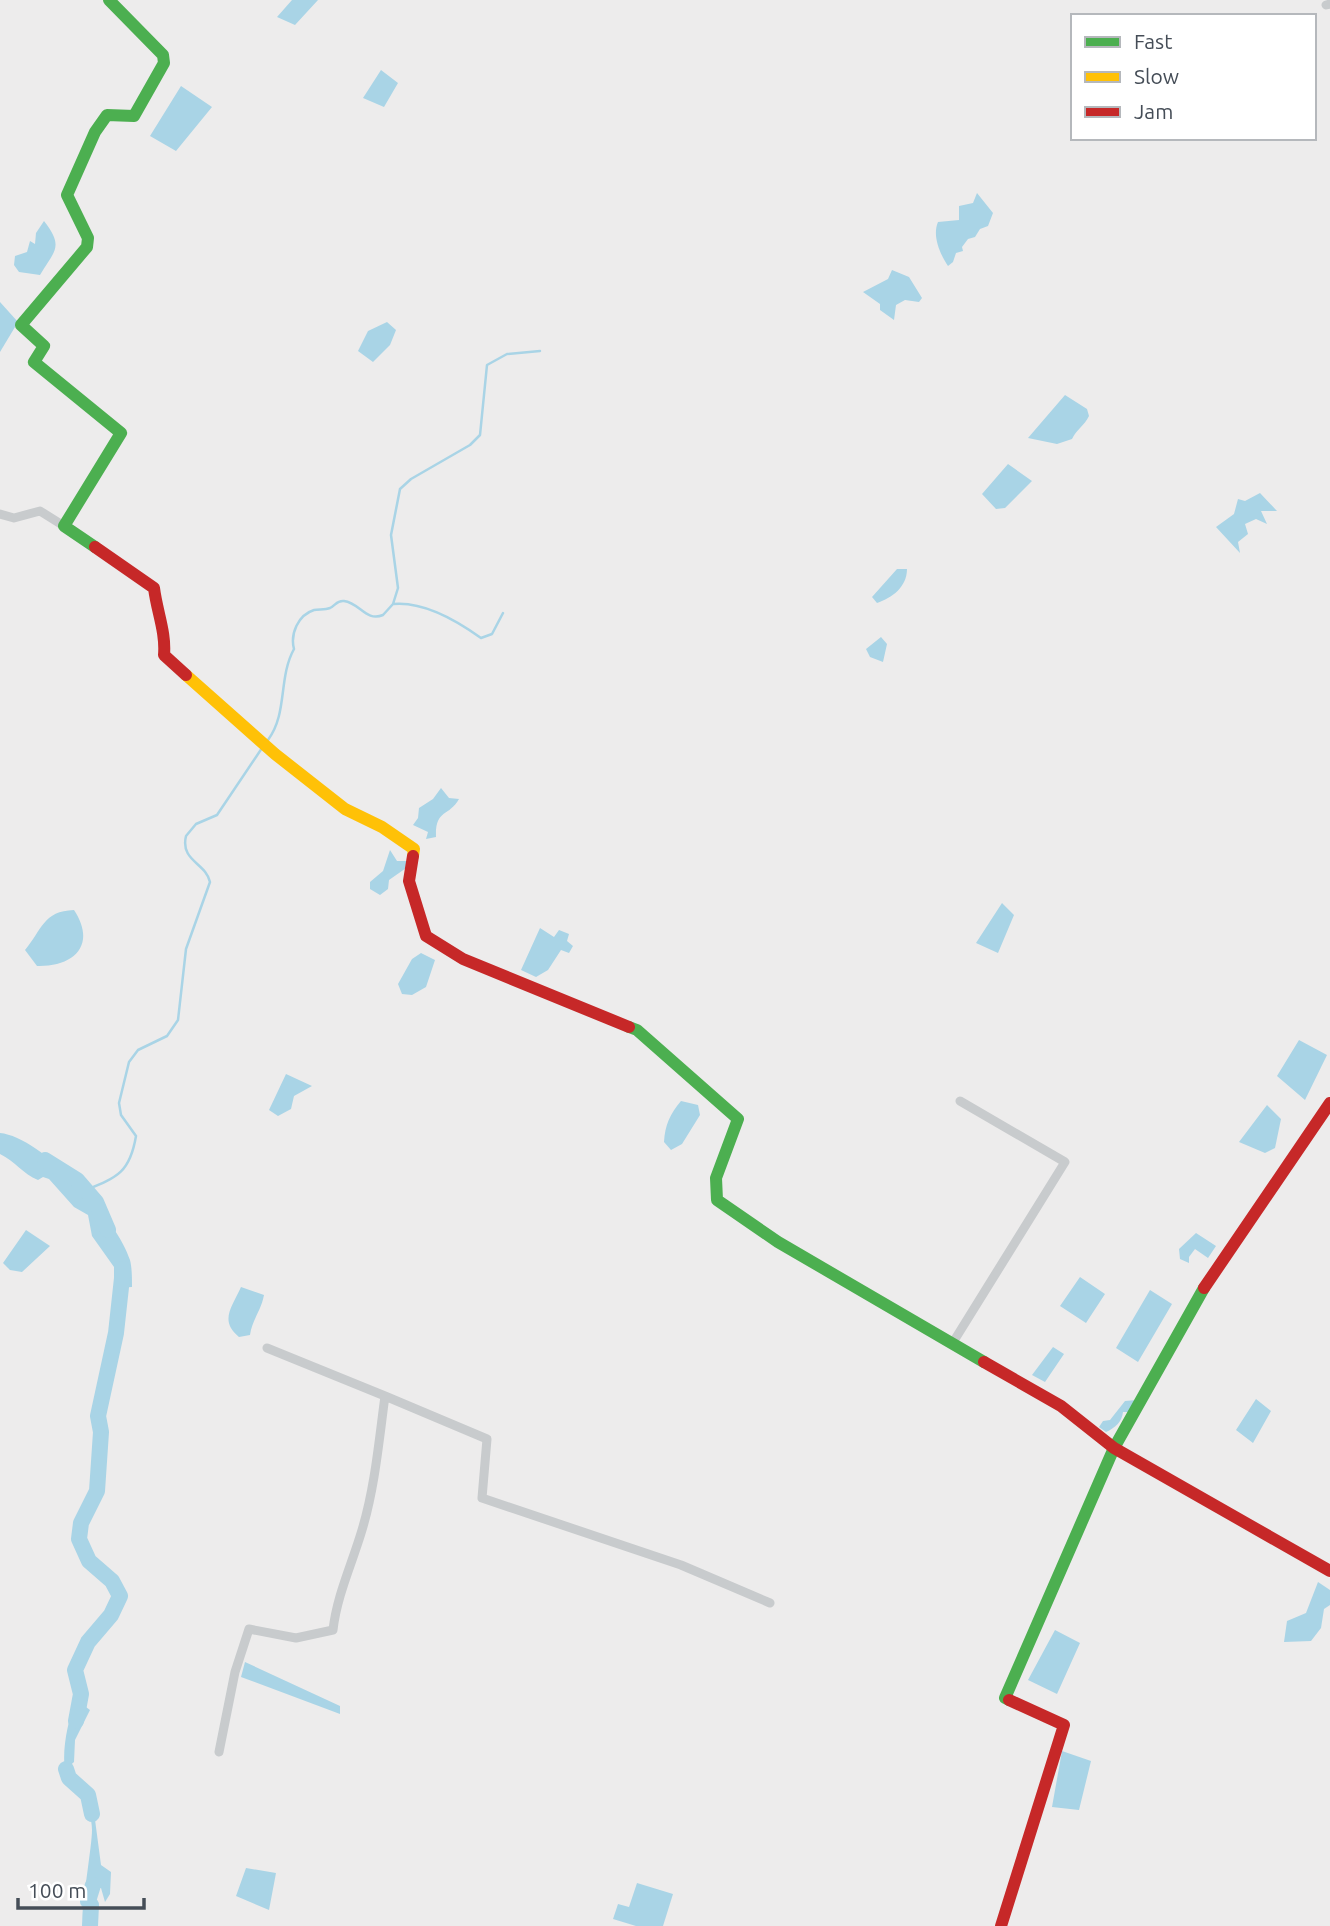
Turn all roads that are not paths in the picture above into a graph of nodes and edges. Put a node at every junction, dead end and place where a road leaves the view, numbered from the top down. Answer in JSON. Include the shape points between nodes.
{"nodes":[{"id":1,"x":109,"y":0,"type":"edge"},
{"id":2,"x":0,"y":514,"type":"edge"},
{"id":3,"x":64,"y":526,"type":"junction"},
{"id":4,"x":960,"y":1101,"type":"dead end"},
{"id":5,"x":1330,"y":1103,"type":"edge"},
{"id":6,"x":952,"y":1344,"type":"junction"},
{"id":7,"x":267,"y":1348,"type":"dead end"},
{"id":8,"x":385,"y":1396,"type":"junction"},
{"id":9,"x":1114,"y":1448,"type":"junction"},
{"id":10,"x":1330,"y":1571,"type":"edge"},
{"id":11,"x":770,"y":1603,"type":"dead end"},
{"id":12,"x":219,"y":1752,"type":"dead end"},
{"id":13,"x":1001,"y":1926,"type":"edge"}],
"edges":[{"from":1,"to":3,"type":"street","via":[[164,59],[134,116],[107,116],[95,132],[67,195],[88,238],[87,247],[21,326],[44,346],[34,362],[121,433]]},
{"from":2,"to":3,"type":"street","via":[[14,518],[40,511]]},
{"from":3,"to":6,"type":"street","via":[[154,588],[157,616],[166,636],[164,655],[181,674],[345,809],[414,849],[409,881],[426,936],[463,959],[637,1030],[740,1123],[722,1156],[714,1192],[717,1200],[778,1242]]},
{"from":4,"to":6,"type":"street","via":[[1065,1162]]},
{"from":5,"to":9,"type":"street","via":[[1208,1281]]},
{"from":6,"to":9,"type":"street","via":[[1061,1406]]},
{"from":7,"to":8,"type":"street"},
{"from":8,"to":11,"type":"street","via":[[487,1439],[482,1498],[669,1561]]},
{"from":8,"to":12,"type":"street","via":[[372,1488],[335,1611],[334,1630],[296,1638],[248,1629]]},
{"from":9,"to":10,"type":"street"},
{"from":9,"to":13,"type":"street","via":[[1005,1698],[1064,1724]]}]}
